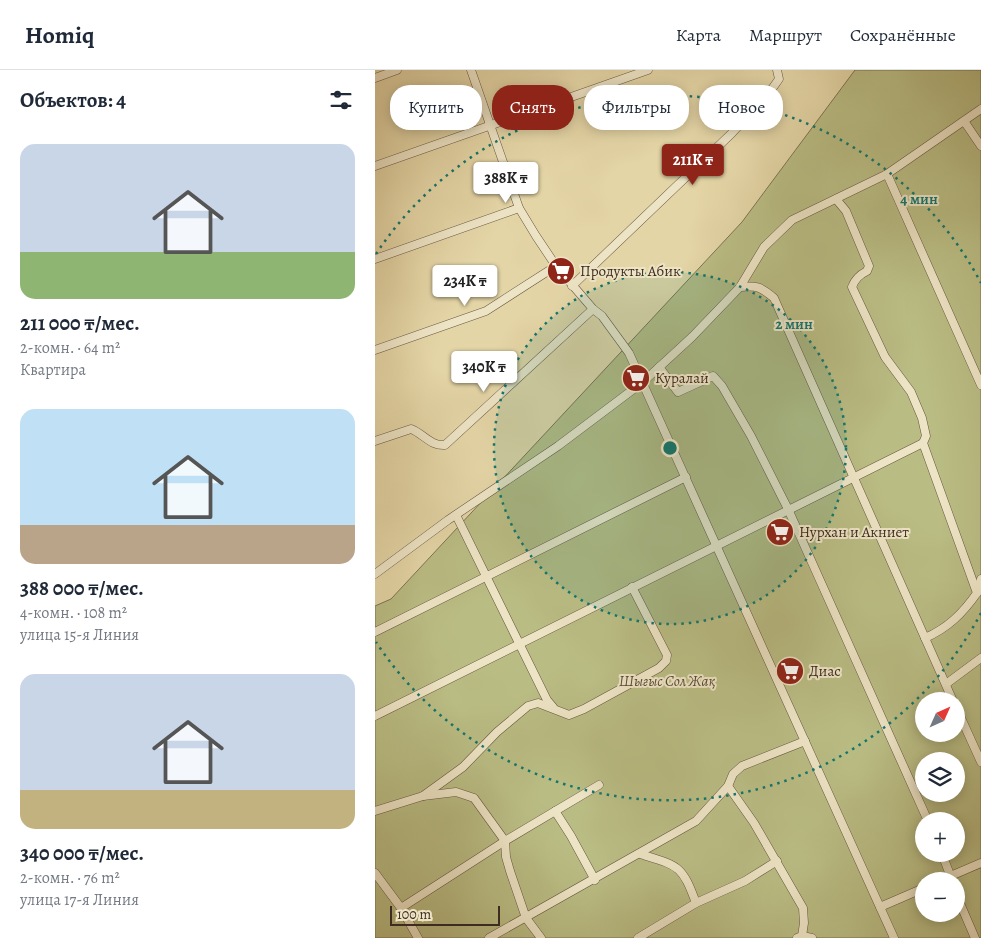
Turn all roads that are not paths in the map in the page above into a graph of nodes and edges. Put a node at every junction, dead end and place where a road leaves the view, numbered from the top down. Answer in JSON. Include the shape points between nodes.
{"nodes":[{"id":1,"x":397,"y":70,"type":"edge"},
{"id":2,"x":471,"y":70,"type":"edge"},
{"id":3,"x":648,"y":70,"type":"edge"},
{"id":4,"x":777,"y":70,"type":"edge"},
{"id":5,"x":375,"y":78,"type":"edge"},
{"id":6,"x":981,"y":109,"type":"edge"},
{"id":7,"x":963,"y":121,"type":"junction"},
{"id":8,"x":491,"y":125,"type":"junction"},
{"id":9,"x":981,"y":146,"type":"edge"},
{"id":10,"x":375,"y":166,"type":"edge"},
{"id":11,"x":887,"y":174,"type":"junction"},
{"id":12,"x":836,"y":199,"type":"junction"},
{"id":13,"x":519,"y":208,"type":"junction"},
{"id":14,"x":375,"y":259,"type":"edge"},
{"id":15,"x":555,"y":266,"type":"junction"},
{"id":16,"x":573,"y":286,"type":"junction"},
{"id":17,"x":740,"y":287,"type":"junction"},
{"id":18,"x":593,"y":309,"type":"junction"},
{"id":19,"x":375,"y":350,"type":"edge"},
{"id":20,"x":659,"y":367,"type":"junction"},
{"id":21,"x":643,"y":382,"type":"junction"},
{"id":22,"x":981,"y":385,"type":"edge"},
{"id":23,"x":375,"y":442,"type":"edge"},
{"id":24,"x":923,"y":443,"type":"junction"},
{"id":25,"x":686,"y":477,"type":"junction"},
{"id":26,"x":853,"y":477,"type":"junction"},
{"id":27,"x":788,"y":509,"type":"junction"},
{"id":28,"x":456,"y":515,"type":"junction"},
{"id":29,"x":717,"y":545,"type":"junction"},
{"id":30,"x":375,"y":574,"type":"edge"},
{"id":31,"x":486,"y":576,"type":"junction"},
{"id":32,"x":981,"y":579,"type":"edge"},
{"id":33,"x":632,"y":587,"type":"junction"},
{"id":34,"x":977,"y":593,"type":"junction"},
{"id":35,"x":375,"y":632,"type":"edge"},
{"id":36,"x":925,"y":638,"type":"junction"},
{"id":37,"x":520,"y":643,"type":"junction"},
{"id":38,"x":981,"y":658,"type":"edge"},
{"id":39,"x":945,"y":684,"type":"junction"},
{"id":40,"x":949,"y":692,"type":"edge"},
{"id":41,"x":555,"y":708,"type":"junction"},
{"id":42,"x":375,"y":716,"type":"edge"},
{"id":43,"x":965,"y":727,"type":"edge"},
{"id":44,"x":805,"y":740,"type":"junction"},
{"id":45,"x":981,"y":762,"type":"edge"},
{"id":46,"x":599,"y":785,"type":"dead end"},
{"id":47,"x":729,"y":786,"type":"junction"},
{"id":48,"x":423,"y":796,"type":"junction"},
{"id":49,"x":375,"y":811,"type":"edge"},
{"id":50,"x":555,"y":811,"type":"junction"},
{"id":51,"x":924,"y":812,"type":"edge"},
{"id":52,"x":505,"y":840,"type":"junction"},
{"id":53,"x":640,"y":854,"type":"junction"},
{"id":54,"x":777,"y":861,"type":"junction"},
{"id":55,"x":981,"y":863,"type":"edge"},
{"id":56,"x":964,"y":872,"type":"edge"},
{"id":57,"x":375,"y":873,"type":"edge"},
{"id":58,"x":595,"y":880,"type":"junction"},
{"id":59,"x":915,"y":892,"type":"edge"},
{"id":60,"x":696,"y":904,"type":"junction"},
{"id":61,"x":880,"y":907,"type":"junction"},
{"id":62,"x":401,"y":908,"type":"junction"},
{"id":63,"x":965,"y":915,"type":"edge"},
{"id":64,"x":526,"y":918,"type":"junction"},
{"id":65,"x":800,"y":937,"type":"edge"},
{"id":66,"x":418,"y":938,"type":"edge"},
{"id":67,"x":489,"y":938,"type":"edge"},
{"id":68,"x":541,"y":938,"type":"edge"},
{"id":69,"x":638,"y":938,"type":"edge"},
{"id":70,"x":812,"y":938,"type":"edge"},
{"id":71,"x":893,"y":938,"type":"edge"},
{"id":72,"x":975,"y":938,"type":"edge"}],
"edges":[{"from":1,"to":5,"type":"street"},
{"from":2,"to":8,"type":"street"},
{"from":3,"to":8,"type":"street"},
{"from":4,"to":16,"type":"street","via":[[779,79],[769,93],[732,133]]},
{"from":6,"to":7,"type":"street"},
{"from":7,"to":9,"type":"street"},
{"from":7,"to":11,"type":"street"},
{"from":8,"to":10,"type":"street"},
{"from":8,"to":13,"type":"street"},
{"from":11,"to":12,"type":"street"},
{"from":11,"to":22,"type":"street"},
{"from":12,"to":17,"type":"street","via":[[792,220],[764,247]]},
{"from":12,"to":24,"type":"street","via":[[845,210],[869,266],[852,287],[885,357],[911,392],[922,418],[926,436]]},
{"from":13,"to":14,"type":"street"},
{"from":13,"to":15,"type":"street"},
{"from":15,"to":16,"type":"street"},
{"from":15,"to":19,"type":"street","via":[[486,311]]},
{"from":16,"to":18,"type":"street"},
{"from":17,"to":20,"type":"street"},
{"from":17,"to":26,"type":"street","via":[[763,288],[774,298]]},
{"from":18,"to":21,"type":"street","via":[[602,316],[629,353]]},
{"from":18,"to":23,"type":"street","via":[[445,445],[433,444],[411,429]]},
{"from":20,"to":21,"type":"street"},
{"from":20,"to":27,"type":"street","via":[[678,392],[713,376],[751,436]]},
{"from":21,"to":25,"type":"street"},
{"from":21,"to":28,"type":"street","via":[[558,446]]},
{"from":24,"to":26,"type":"street"},
{"from":24,"to":34,"type":"street"},
{"from":25,"to":29,"type":"street"},
{"from":25,"to":31,"type":"street"},
{"from":26,"to":27,"type":"street"},
{"from":26,"to":36,"type":"street"},
{"from":27,"to":29,"type":"street"},
{"from":27,"to":51,"type":"street"},
{"from":28,"to":30,"type":"street"},
{"from":28,"to":31,"type":"street"},
{"from":29,"to":33,"type":"street"},
{"from":29,"to":44,"type":"street"},
{"from":31,"to":35,"type":"street"},
{"from":31,"to":37,"type":"street"},
{"from":32,"to":34,"type":"street"},
{"from":33,"to":37,"type":"street"},
{"from":33,"to":41,"type":"street","via":[[667,655],[666,661],[659,668],[584,709],[569,715]]},
{"from":34,"to":36,"type":"street","via":[[951,624]]},
{"from":36,"to":39,"type":"street"},
{"from":37,"to":41,"type":"street","via":[[547,700]]},
{"from":37,"to":42,"type":"street"},
{"from":38,"to":39,"type":"street"},
{"from":39,"to":40,"type":"street"},
{"from":41,"to":48,"type":"street","via":[[538,703],[528,706],[463,767]]},
{"from":43,"to":45,"type":"street"},
{"from":44,"to":47,"type":"street","via":[[742,766],[733,774]]},
{"from":44,"to":61,"type":"street"},
{"from":46,"to":50,"type":"street"},
{"from":47,"to":53,"type":"street","via":[[696,821]]},
{"from":47,"to":54,"type":"street"},
{"from":48,"to":49,"type":"street"},
{"from":48,"to":52,"type":"street","via":[[456,792],[474,798]]},
{"from":50,"to":52,"type":"street"},
{"from":50,"to":58,"type":"street"},
{"from":52,"to":62,"type":"street"},
{"from":52,"to":64,"type":"street","via":[[510,871]]},
{"from":53,"to":58,"type":"street"},
{"from":53,"to":60,"type":"street","via":[[668,862],[679,869]]},
{"from":54,"to":60,"type":"street"},
{"from":54,"to":65,"type":"street","via":[[803,908],[804,923]]},
{"from":55,"to":56,"type":"street"},
{"from":57,"to":62,"type":"street"},
{"from":58,"to":64,"type":"street"},
{"from":59,"to":61,"type":"street"},
{"from":60,"to":69,"type":"street"},
{"from":61,"to":71,"type":"street"},
{"from":62,"to":66,"type":"street"},
{"from":63,"to":72,"type":"street"},
{"from":64,"to":67,"type":"street"},
{"from":64,"to":68,"type":"street"},
{"from":65,"to":70,"type":"street"}]}
